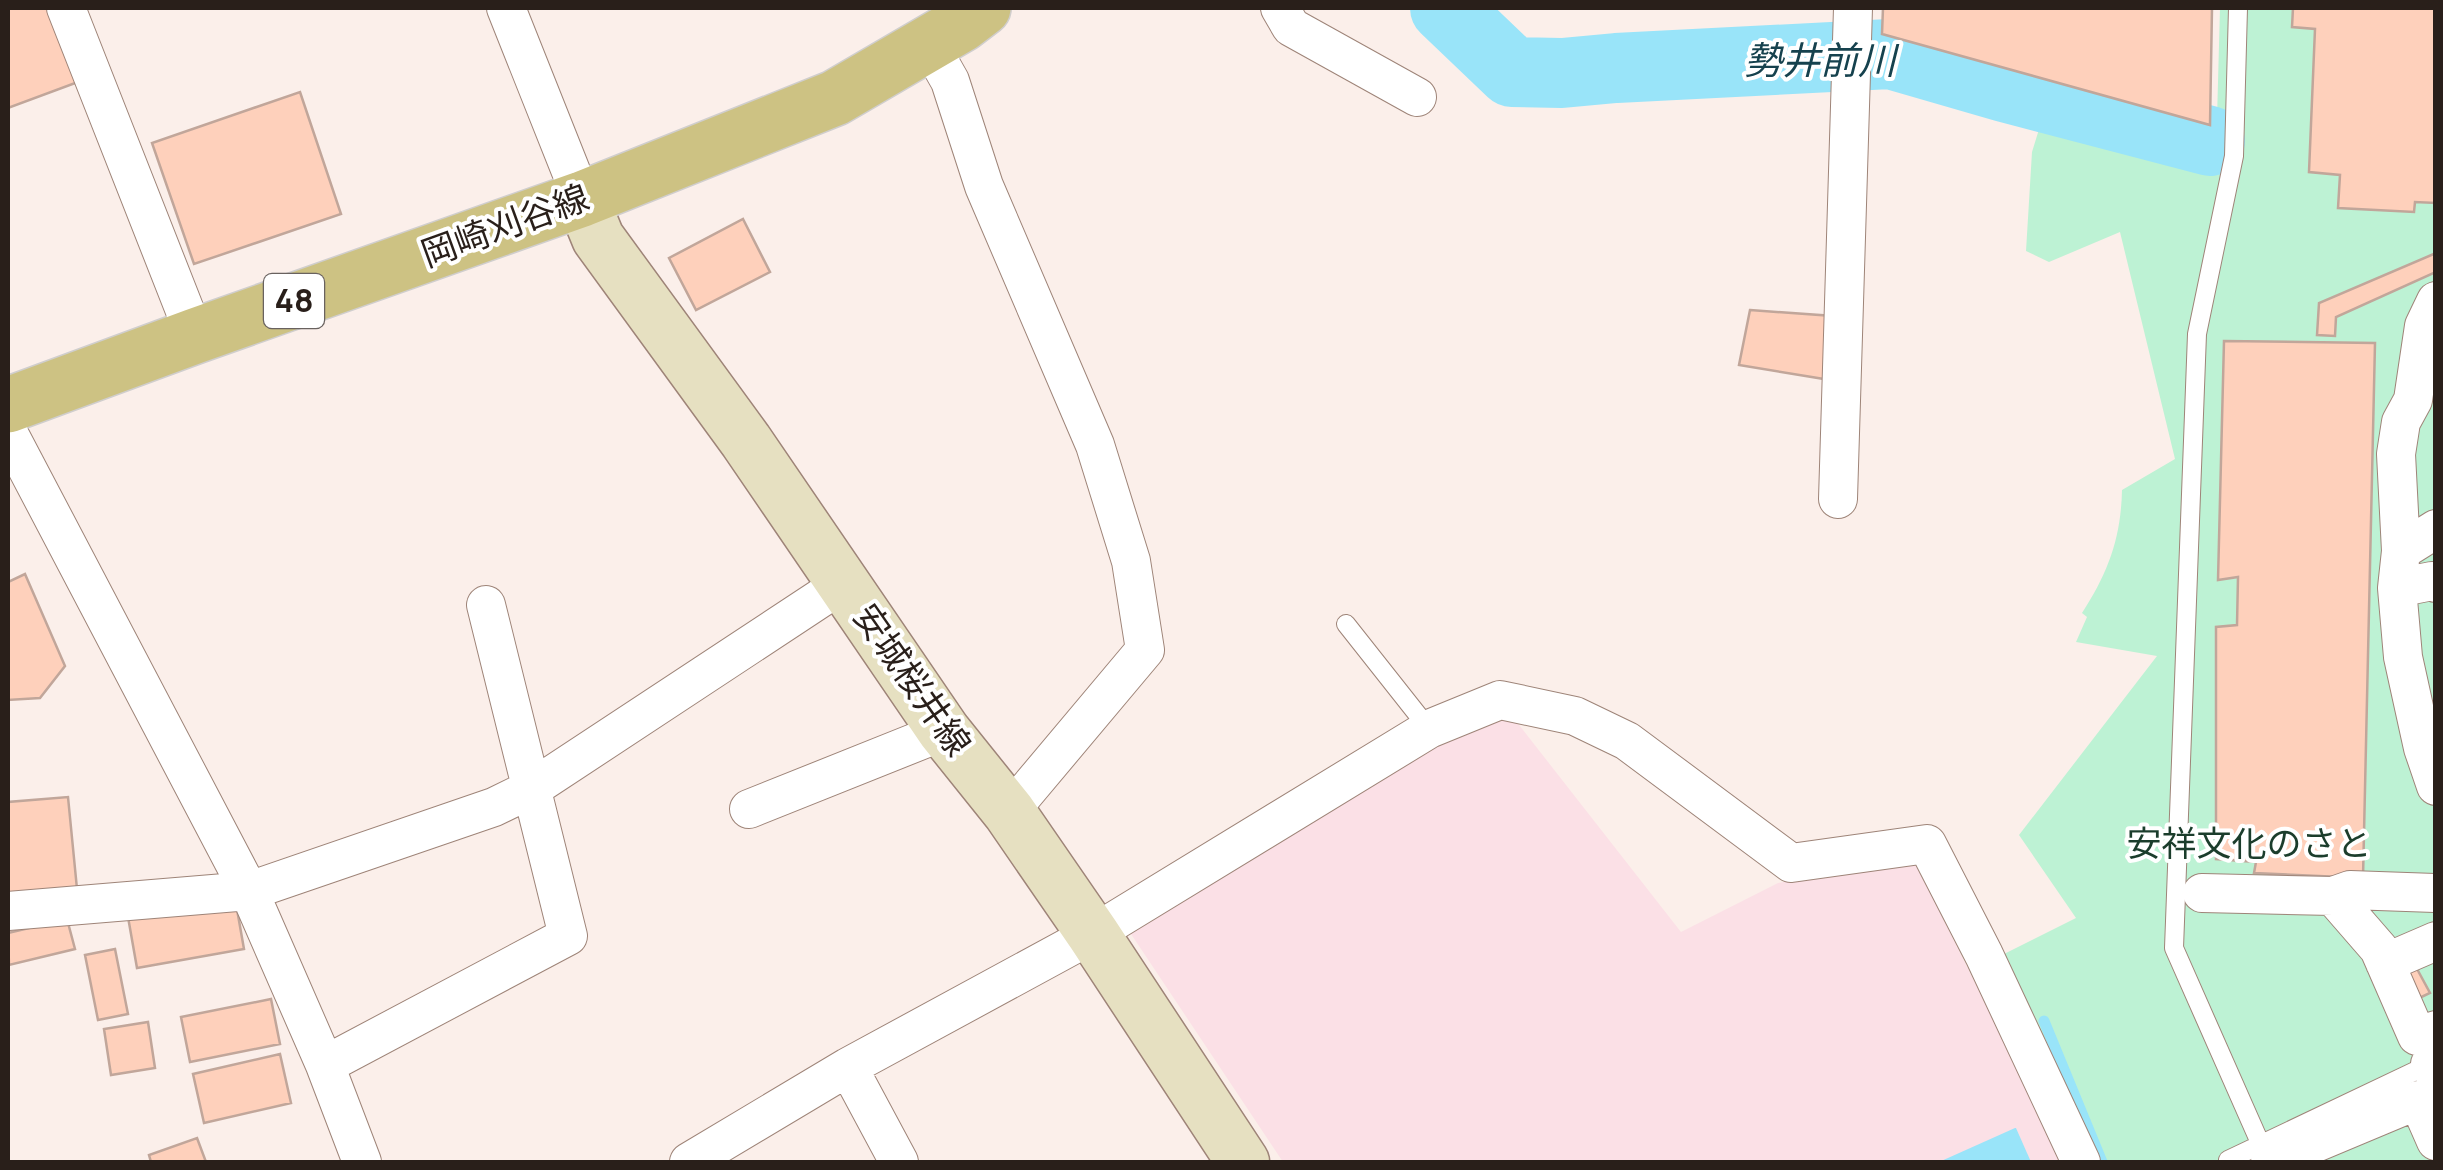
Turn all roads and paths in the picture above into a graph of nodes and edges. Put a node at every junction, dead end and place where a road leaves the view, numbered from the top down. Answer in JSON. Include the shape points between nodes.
{"nodes":[{"id":1,"x":66,"y":8,"type":"edge"},
{"id":2,"x":506,"y":8,"type":"edge"},
{"id":3,"x":1280,"y":8,"type":"edge"},
{"id":4,"x":1853,"y":8,"type":"edge"},
{"id":5,"x":2238,"y":8,"type":"edge"},
{"id":6,"x":957,"y":21,"type":"edge"},
{"id":7,"x":1417,"y":97,"type":"dead end"},
{"id":8,"x":582,"y":199,"type":"junction"},
{"id":9,"x":2436,"y":300,"type":"edge"},
{"id":10,"x":195,"y":336,"type":"junction"},
{"id":11,"x":8,"y":406,"type":"edge"},
{"id":12,"x":2424,"y":407,"type":"edge"},
{"id":13,"x":8,"y":432,"type":"edge"},
{"id":14,"x":1838,"y":499,"type":"dead end"},
{"id":15,"x":2436,"y":530,"type":"edge"},
{"id":16,"x":2399,"y":570,"type":"junction"},
{"id":17,"x":844,"y":582,"type":"junction"},
{"id":18,"x":2436,"y":583,"type":"edge"},
{"id":19,"x":486,"y":605,"type":"dead end"},
{"id":20,"x":1346,"y":624,"type":"dead end"},
{"id":21,"x":1429,"y":729,"type":"junction"},
{"id":22,"x":944,"y":731,"type":"junction"},
{"id":23,"x":2436,"y":786,"type":"edge"},
{"id":24,"x":531,"y":789,"type":"junction"},
{"id":25,"x":749,"y":809,"type":"dead end"},
{"id":26,"x":1009,"y":812,"type":"junction"},
{"id":27,"x":248,"y":891,"type":"junction"},
{"id":28,"x":2435,"y":892,"type":"edge"},
{"id":29,"x":2202,"y":894,"type":"dead end"},
{"id":30,"x":2333,"y":896,"type":"junction"},
{"id":31,"x":8,"y":911,"type":"edge"},
{"id":32,"x":2436,"y":925,"type":"edge"},
{"id":33,"x":1094,"y":934,"type":"junction"},
{"id":34,"x":2436,"y":941,"type":"edge"},
{"id":35,"x":2385,"y":963,"type":"junction"},
{"id":36,"x":2434,"y":1058,"type":"edge"},
{"id":37,"x":326,"y":1065,"type":"junction"},
{"id":38,"x":848,"y":1067,"type":"junction"},
{"id":39,"x":2436,"y":1141,"type":"edge"},
{"id":40,"x":2265,"y":1154,"type":"edge"},
{"id":41,"x":2228,"y":1160,"type":"dead end"},
{"id":42,"x":362,"y":1162,"type":"edge"},
{"id":43,"x":689,"y":1162,"type":"edge"},
{"id":44,"x":898,"y":1162,"type":"edge"},
{"id":45,"x":1243,"y":1162,"type":"edge"},
{"id":46,"x":2081,"y":1162,"type":"edge"}],
"edges":[{"from":1,"to":10,"type":"street"},
{"from":2,"to":8,"type":"street"},
{"from":3,"to":7,"type":"street","via":[[1291,27]]},
{"from":4,"to":14,"type":"street"},
{"from":5,"to":40,"type":"lane","via":[[2234,156],[2197,334],[2174,948]]},
{"from":6,"to":8,"type":"main road","name":"岡崎刈谷線","number":"48","via":[[835,98]]},
{"from":6,"to":26,"type":"street","via":[[950,81],[984,186],[1095,445],[1131,561],[1144,650]]},
{"from":8,"to":10,"type":"main road","name":"岡崎刈谷線","number":"48"},
{"from":8,"to":17,"type":"main road","name":"安城桜井線","via":[[598,238]]},
{"from":9,"to":12,"type":"street","via":[[2424,326]]},
{"from":10,"to":11,"type":"main road","name":"岡崎刈谷線","number":"48"},
{"from":12,"to":16,"type":"street","via":[[2401,422],[2396,454]]},
{"from":13,"to":27,"type":"street"},
{"from":15,"to":16,"type":"street"},
{"from":16,"to":18,"type":"street"},
{"from":16,"to":23,"type":"street","via":[[2403,658]]},
{"from":17,"to":22,"type":"main road","name":"安城桜井線"},
{"from":17,"to":24,"type":"street"},
{"from":19,"to":24,"type":"street"},
{"from":20,"to":21,"type":"lane"},
{"from":21,"to":33,"type":"street"},
{"from":21,"to":46,"type":"street","via":[[1500,700],[1575,716],[1627,740],[1792,863],[1926,844]]},
{"from":22,"to":25,"type":"street"},
{"from":22,"to":26,"type":"main road","name":"安城桜井線"},
{"from":24,"to":27,"type":"street"},
{"from":24,"to":37,"type":"street","via":[[568,936]]},
{"from":26,"to":33,"type":"main road","name":"安城桜井線"},
{"from":27,"to":31,"type":"street"},
{"from":27,"to":37,"type":"street"},
{"from":28,"to":30,"type":"street","via":[[2350,890]]},
{"from":28,"to":32,"type":"street"},
{"from":29,"to":30,"type":"street"},
{"from":30,"to":35,"type":"street"},
{"from":33,"to":38,"type":"street"},
{"from":33,"to":45,"type":"main road","name":"安城桜井線"},
{"from":34,"to":35,"type":"street"},
{"from":35,"to":36,"type":"street","via":[[2417,1036]]},
{"from":36,"to":40,"type":"lane"},
{"from":37,"to":42,"type":"street"},
{"from":38,"to":43,"type":"street"},
{"from":38,"to":44,"type":"street"},
{"from":39,"to":40,"type":"street","via":[[2418,1100]]},
{"from":40,"to":41,"type":"lane"}]}
